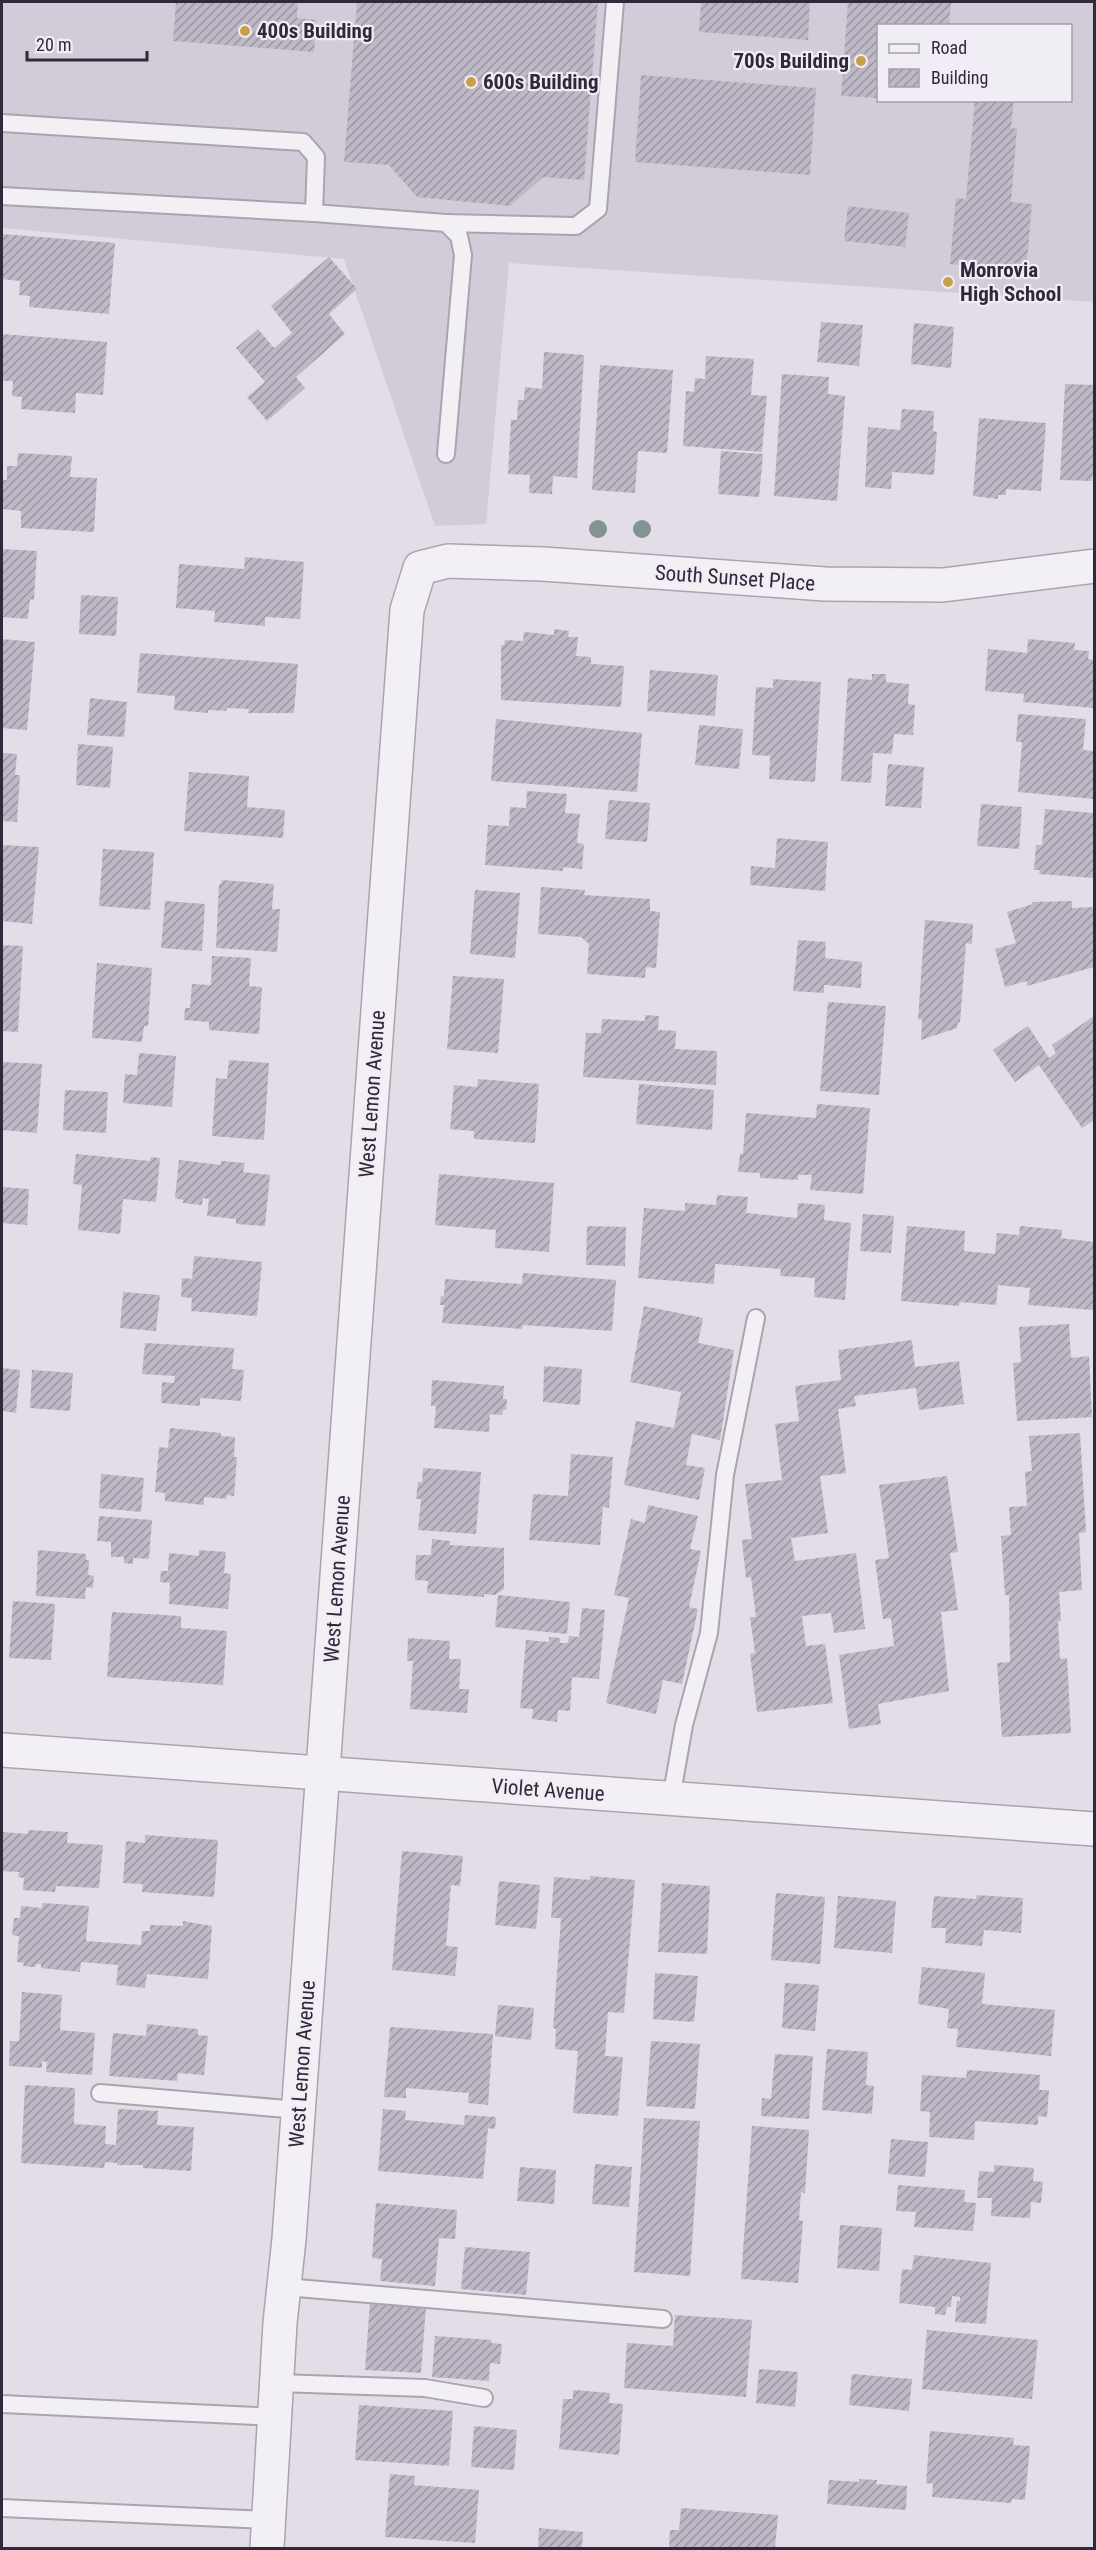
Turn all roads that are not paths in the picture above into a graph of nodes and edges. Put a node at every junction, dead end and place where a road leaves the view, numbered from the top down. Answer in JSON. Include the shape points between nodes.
{"nodes":[{"id":1,"x":615,"y":2,"type":"edge"},
{"id":2,"x":2,"y":123,"type":"edge"},
{"id":3,"x":2,"y":195,"type":"edge"},
{"id":4,"x":314,"y":213,"type":"junction"},
{"id":5,"x":446,"y":223,"type":"junction"},
{"id":6,"x":446,"y":453,"type":"dead end"},
{"id":7,"x":1095,"y":566,"type":"edge"},
{"id":8,"x":407,"y":610,"type":"joint"},
{"id":9,"x":756,"y":1318,"type":"dead end"},
{"id":10,"x":2,"y":1750,"type":"edge"},
{"id":11,"x":323,"y":1774,"type":"junction"},
{"id":12,"x":671,"y":1799,"type":"junction"},
{"id":13,"x":1095,"y":1828,"type":"edge"},
{"id":14,"x":100,"y":2093,"type":"dead end"},
{"id":15,"x":299,"y":2110,"type":"junction"},
{"id":16,"x":285,"y":2287,"type":"junction"},
{"id":17,"x":663,"y":2319,"type":"dead end"},
{"id":18,"x":278,"y":2383,"type":"junction"},
{"id":19,"x":484,"y":2398,"type":"dead end"},
{"id":20,"x":2,"y":2404,"type":"edge"},
{"id":21,"x":276,"y":2417,"type":"junction"},
{"id":22,"x":2,"y":2508,"type":"edge"},
{"id":23,"x":268,"y":2534,"type":"edge"}],
"edges":[{"from":1,"to":5,"type":"lane","via":[[598,209],[576,226]]},
{"from":2,"to":4,"type":"lane","via":[[303,142],[316,157]]},
{"from":3,"to":4,"type":"lane"},
{"from":4,"to":5,"type":"lane"},
{"from":5,"to":6,"type":"lane","via":[[459,236],[463,255]]},
{"from":7,"to":8,"type":"street","name":"South Sunset Place","via":[[943,585],[896,585],[448,561],[420,568]]},
{"from":8,"to":11,"type":"street","name":"West Lemon Avenue"},
{"from":9,"to":12,"type":"lane","via":[[725,1475],[709,1633],[684,1725]]},
{"from":10,"to":11,"type":"street","name":"Violet Avenue"},
{"from":11,"to":12,"type":"street","name":"Violet Avenue"},
{"from":11,"to":15,"type":"street","name":"West Lemon Avenue"},
{"from":12,"to":13,"type":"street","name":"Violet Avenue"},
{"from":14,"to":15,"type":"lane"},
{"from":15,"to":16,"type":"street","name":"West Lemon Avenue"},
{"from":16,"to":17,"type":"lane"},
{"from":16,"to":18,"type":"street","name":"West Lemon Avenue"},
{"from":18,"to":19,"type":"lane","via":[[425,2388]]},
{"from":18,"to":21,"type":"street","name":"West Lemon Avenue"},
{"from":20,"to":21,"type":"lane"},
{"from":21,"to":23,"type":"street","name":"West Lemon Avenue"},
{"from":22,"to":23,"type":"lane"}]}
